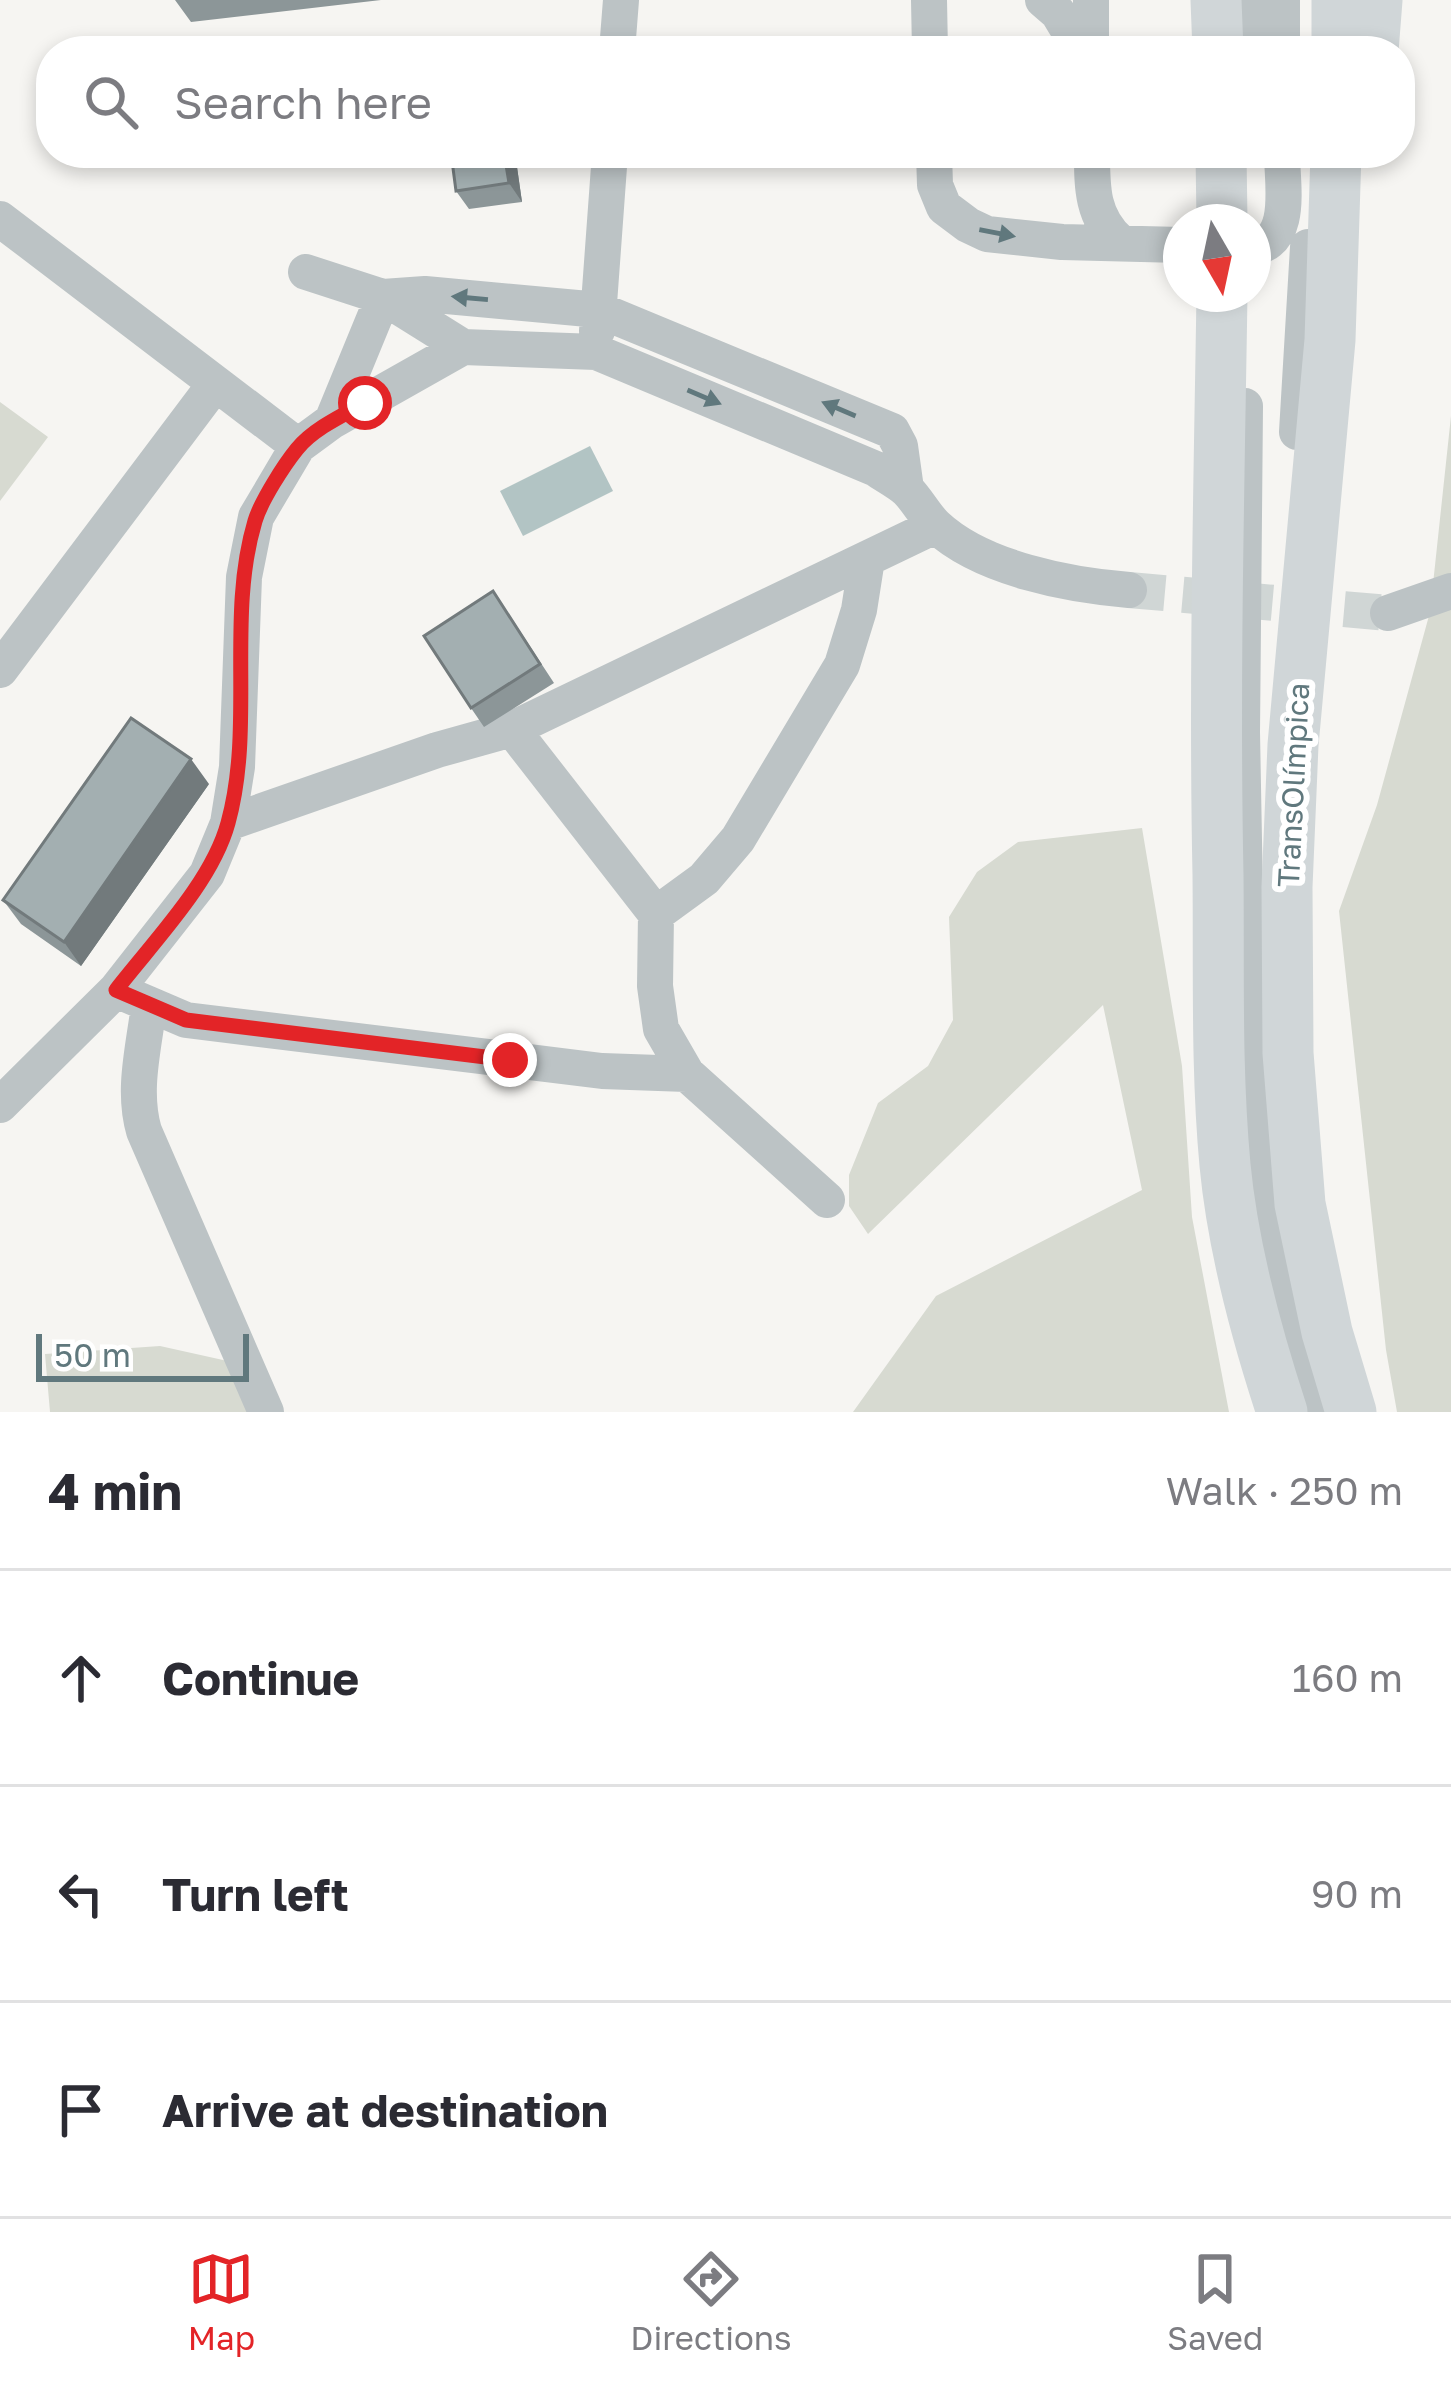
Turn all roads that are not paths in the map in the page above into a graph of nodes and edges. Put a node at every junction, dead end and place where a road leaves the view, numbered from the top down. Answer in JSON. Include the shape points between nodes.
{"nodes":[{"id":1,"x":621,"y":0,"type":"edge"},
{"id":2,"x":928,"y":0,"type":"edge"},
{"id":3,"x":1042,"y":0,"type":"edge"},
{"id":4,"x":1091,"y":0,"type":"edge"},
{"id":5,"x":1282,"y":0,"type":"edge"},
{"id":6,"x":1314,"y":0,"type":"edge"},
{"id":7,"x":1337,"y":0,"type":"edge"},
{"id":8,"x":1377,"y":0,"type":"edge"},
{"id":9,"x":618,"y":36,"type":"edge"},
{"id":10,"x":929,"y":36,"type":"edge"},
{"id":11,"x":1072,"y":36,"type":"edge"},
{"id":12,"x":1091,"y":36,"type":"edge"},
{"id":13,"x":1282,"y":36,"type":"edge"},
{"id":14,"x":1314,"y":36,"type":"edge"},
{"id":15,"x":1336,"y":36,"type":"edge"},
{"id":16,"x":1374,"y":36,"type":"edge"},
{"id":17,"x":609,"y":168,"type":"edge"},
{"id":18,"x":934,"y":168,"type":"edge"},
{"id":19,"x":1232,"y":168,"type":"edge"},
{"id":20,"x":1236,"y":168,"type":"edge"},
{"id":21,"x":1282,"y":168,"type":"edge"},
{"id":22,"x":1312,"y":168,"type":"edge"},
{"id":23,"x":1336,"y":168,"type":"edge"},
{"id":24,"x":1353,"y":168,"type":"edge"},
{"id":25,"x":1092,"y":169,"type":"edge"},
{"id":26,"x":1225,"y":204,"type":"edge"},
{"id":27,"x":1243,"y":204,"type":"edge"},
{"id":28,"x":0,"y":219,"type":"edge"},
{"id":29,"x":1335,"y":226,"type":"junction"},
{"id":30,"x":1271,"y":241,"type":"edge"},
{"id":31,"x":1062,"y":242,"type":"junction"},
{"id":32,"x":1120,"y":242,"type":"junction"},
{"id":33,"x":1163,"y":244,"type":"edge"},
{"id":34,"x":306,"y":272,"type":"dead end"},
{"id":35,"x":383,"y":297,"type":"junction"},
{"id":36,"x":599,"y":310,"type":"junction"},
{"id":37,"x":1222,"y":312,"type":"edge"},
{"id":38,"x":1246,"y":312,"type":"edge"},
{"id":39,"x":463,"y":347,"type":"junction"},
{"id":40,"x":596,"y":352,"type":"junction"},
{"id":41,"x":215,"y":384,"type":"junction"},
{"id":42,"x":332,"y":421,"type":"junction"},
{"id":43,"x":298,"y":446,"type":"junction"},
{"id":44,"x":906,"y":489,"type":"junction"},
{"id":45,"x":935,"y":526,"type":"junction"},
{"id":46,"x":867,"y":559,"type":"junction"},
{"id":47,"x":1129,"y":590,"type":"tunnel mouth"},
{"id":48,"x":1451,"y":590,"type":"edge"},
{"id":49,"x":1388,"y":613,"type":"tunnel mouth"},
{"id":50,"x":0,"y":670,"type":"edge"},
{"id":51,"x":512,"y":729,"type":"junction"},
{"id":52,"x":228,"y":824,"type":"junction"},
{"id":53,"x":656,"y":914,"type":"junction"},
{"id":54,"x":133,"y":997,"type":"junction"},
{"id":55,"x":687,"y":1074,"type":"junction"},
{"id":56,"x":0,"y":1105,"type":"edge"},
{"id":57,"x":827,"y":1199,"type":"dead end"},
{"id":58,"x":266,"y":1412,"type":"edge"},
{"id":59,"x":1282,"y":1412,"type":"edge"},
{"id":60,"x":1311,"y":1412,"type":"edge"},
{"id":61,"x":1336,"y":1412,"type":"edge"},
{"id":62,"x":1351,"y":1412,"type":"edge"}],
"edges":[{"from":1,"to":9,"type":"street"},
{"from":2,"to":10,"type":"street"},
{"from":3,"to":11,"type":"street"},
{"from":4,"to":12,"type":"street"},
{"from":5,"to":13,"type":"street"},
{"from":6,"to":14,"type":"street"},
{"from":7,"to":15,"type":"highway"},
{"from":8,"to":16,"type":"highway"},
{"from":17,"to":36,"type":"street"},
{"from":18,"to":31,"type":"street","one_way":true,"via":[[944,207],[968,225]]},
{"from":19,"to":26,"type":"highway"},
{"from":20,"to":27,"type":"street"},
{"from":21,"to":30,"type":"street","via":[[1282,217]]},
{"from":22,"to":61,"type":"street","name":"TransOlímpica","via":[[1271,883],[1272,1054],[1285,1204]]},
{"from":23,"to":29,"type":"highway","name":"TransOlímpica"},
{"from":24,"to":29,"type":"highway"},
{"from":25,"to":31,"type":"street","via":[[1087,215]]},
{"from":25,"to":32,"type":"street","via":[[1098,216]]},
{"from":28,"to":41,"type":"street"},
{"from":29,"to":62,"type":"highway","name":"TransOlímpica","via":[[1293,745],[1288,1054],[1300,1204]]},
{"from":31,"to":32,"type":"street"},
{"from":32,"to":33,"type":"street"},
{"from":34,"to":35,"type":"street"},
{"from":36,"to":35,"type":"street","one_way":true},
{"from":35,"to":39,"type":"street"},
{"from":35,"to":42,"type":"street"},
{"from":36,"to":40,"type":"street"},
{"from":44,"to":36,"type":"street","one_way":true,"via":[[892,431]]},
{"from":37,"to":59,"type":"highway","via":[[1214,731],[1219,1060],[1232,1214]]},
{"from":38,"to":60,"type":"street","name":"TransOlímpica","via":[[1248,1058],[1260,1208]]},
{"from":39,"to":40,"type":"street"},
{"from":39,"to":42,"type":"street"},
{"from":40,"to":44,"type":"street","one_way":true,"via":[[876,469]]},
{"from":41,"to":43,"type":"street"},
{"from":41,"to":50,"type":"street"},
{"from":42,"to":43,"type":"street"},
{"from":43,"to":52,"type":"street","via":[[256,517],[244,577]]},
{"from":44,"to":45,"type":"street"},
{"from":45,"to":46,"type":"street"},
{"from":45,"to":47,"type":"street","via":[[1009,566]]},
{"from":46,"to":51,"type":"street"},
{"from":46,"to":53,"type":"street","via":[[842,665],[738,839],[704,879]]},
{"from":48,"to":49,"type":"street"},
{"from":51,"to":52,"type":"street"},
{"from":51,"to":53,"type":"street"},
{"from":52,"to":54,"type":"street"},
{"from":53,"to":55,"type":"street","via":[[661,1029]]},
{"from":54,"to":55,"type":"street","via":[[186,1020],[602,1071]]},
{"from":54,"to":56,"type":"street"},
{"from":54,"to":58,"type":"street","via":[[144,1132]]},
{"from":55,"to":57,"type":"street"}]}
